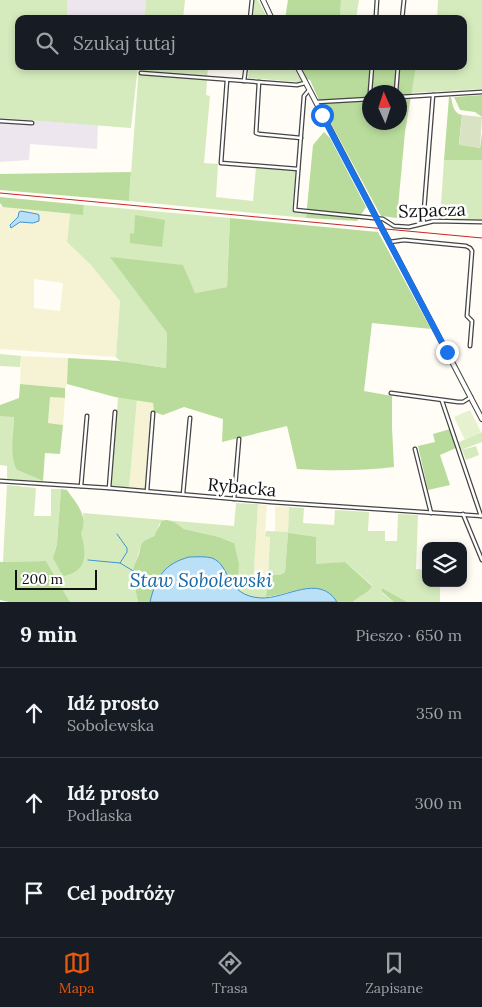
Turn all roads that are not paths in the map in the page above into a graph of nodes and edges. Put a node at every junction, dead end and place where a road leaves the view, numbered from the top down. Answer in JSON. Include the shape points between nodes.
{"nodes":[{"id":1,"x":252,"y":0,"type":"edge"},
{"id":2,"x":263,"y":0,"type":"edge"},
{"id":3,"x":377,"y":0,"type":"edge"},
{"id":4,"x":404,"y":0,"type":"edge"},
{"id":5,"x":250,"y":15,"type":"edge"},
{"id":6,"x":270,"y":15,"type":"edge"},
{"id":7,"x":376,"y":15,"type":"edge"},
{"id":8,"x":402,"y":15,"type":"edge"},
{"id":9,"x":245,"y":70,"type":"edge"},
{"id":10,"x":298,"y":70,"type":"edge"},
{"id":11,"x":372,"y":70,"type":"edge"},
{"id":12,"x":398,"y":70,"type":"edge"},
{"id":13,"x":141,"y":73,"type":"dead end"},
{"id":14,"x":227,"y":80,"type":"junction"},
{"id":15,"x":244,"y":81,"type":"junction"},
{"id":16,"x":259,"y":82,"type":"junction"},
{"id":17,"x":305,"y":83,"type":"junction"},
{"id":18,"x":371,"y":85,"type":"edge"},
{"id":19,"x":397,"y":85,"type":"edge"},
{"id":20,"x":309,"y":90,"type":"junction"},
{"id":21,"x":482,"y":92,"type":"edge"},
{"id":22,"x":434,"y":95,"type":"junction"},
{"id":23,"x":407,"y":97,"type":"edge"},
{"id":24,"x":362,"y":99,"type":"edge"},
{"id":25,"x":315,"y":102,"type":"junction"},
{"id":26,"x":0,"y":121,"type":"edge"},
{"id":27,"x":32,"y":123,"type":"dead end"},
{"id":28,"x":301,"y":138,"type":"junction"},
{"id":29,"x":298,"y":169,"type":"junction"},
{"id":30,"x":377,"y":219,"type":"junction"},
{"id":31,"x":482,"y":222,"type":"edge"},
{"id":32,"x":423,"y":223,"type":"junction"},
{"id":33,"x":390,"y":242,"type":"junction"},
{"id":34,"x":470,"y":346,"type":"dead end"},
{"id":35,"x":391,"y":393,"type":"dead end"},
{"id":36,"x":471,"y":397,"type":"junction"},
{"id":37,"x":442,"y":401,"type":"junction"},
{"id":38,"x":115,"y":412,"type":"dead end"},
{"id":39,"x":153,"y":414,"type":"dead end"},
{"id":40,"x":87,"y":416,"type":"dead end"},
{"id":41,"x":190,"y":418,"type":"dead end"},
{"id":42,"x":482,"y":419,"type":"edge"},
{"id":43,"x":240,"y":439,"type":"dead end"},
{"id":44,"x":415,"y":449,"type":"dead end"},
{"id":45,"x":0,"y":481,"type":"edge"},
{"id":46,"x":81,"y":486,"type":"junction"},
{"id":47,"x":109,"y":488,"type":"junction"},
{"id":48,"x":148,"y":491,"type":"junction"},
{"id":49,"x":184,"y":494,"type":"junction"},
{"id":50,"x":234,"y":499,"type":"junction"},
{"id":51,"x":431,"y":513,"type":"junction"},
{"id":52,"x":463,"y":514,"type":"junction"},
{"id":53,"x":482,"y":516,"type":"edge"},
{"id":54,"x":482,"y":560,"type":"edge"}],
"edges":[{"from":1,"to":5,"type":"street"},
{"from":2,"to":6,"type":"street"},
{"from":3,"to":7,"type":"street"},
{"from":4,"to":8,"type":"street"},
{"from":9,"to":15,"type":"street"},
{"from":10,"to":17,"type":"street"},
{"from":11,"to":18,"type":"street"},
{"from":12,"to":19,"type":"street"},
{"from":13,"to":14,"type":"street"},
{"from":14,"to":15,"type":"street"},
{"from":14,"to":29,"type":"street","via":[[221,163]]},
{"from":15,"to":16,"type":"street"},
{"from":16,"to":17,"type":"street"},
{"from":16,"to":28,"type":"street","via":[[256,133]]},
{"from":17,"to":20,"type":"street"},
{"from":20,"to":25,"type":"street"},
{"from":20,"to":28,"type":"street","via":[[304,96]]},
{"from":21,"to":22,"type":"street"},
{"from":22,"to":23,"type":"street"},
{"from":22,"to":32,"type":"street"},
{"from":24,"to":25,"type":"street"},
{"from":25,"to":30,"type":"street"},
{"from":26,"to":27,"type":"street"},
{"from":28,"to":29,"type":"street"},
{"from":29,"to":30,"type":"street","name":"Szpacza","via":[[295,210]]},
{"from":30,"to":32,"type":"street","name":"Szpacza","via":[[394,226],[409,227]]},
{"from":30,"to":33,"type":"street"},
{"from":31,"to":32,"type":"street","name":"Szpacza"},
{"from":33,"to":34,"type":"street","via":[[404,240],[470,248],[466,316],[472,321]]},
{"from":33,"to":36,"type":"street"},
{"from":35,"to":37,"type":"street"},
{"from":36,"to":37,"type":"street","via":[[462,402]]},
{"from":36,"to":42,"type":"street"},
{"from":37,"to":53,"type":"street"},
{"from":38,"to":47,"type":"street"},
{"from":39,"to":48,"type":"street"},
{"from":40,"to":46,"type":"street"},
{"from":41,"to":49,"type":"street"},
{"from":43,"to":50,"type":"street"},
{"from":44,"to":51,"type":"street"},
{"from":45,"to":46,"type":"street","name":"Rybacka"},
{"from":46,"to":47,"type":"street","name":"Rybacka"},
{"from":47,"to":48,"type":"street","name":"Rybacka"},
{"from":48,"to":49,"type":"street","name":"Rybacka"},
{"from":49,"to":50,"type":"street","name":"Rybacka"},
{"from":50,"to":51,"type":"street","name":"Rybacka"},
{"from":51,"to":52,"type":"street","name":"Rybacka"},
{"from":52,"to":53,"type":"street","name":"Rybacka"},
{"from":52,"to":54,"type":"street"}]}
